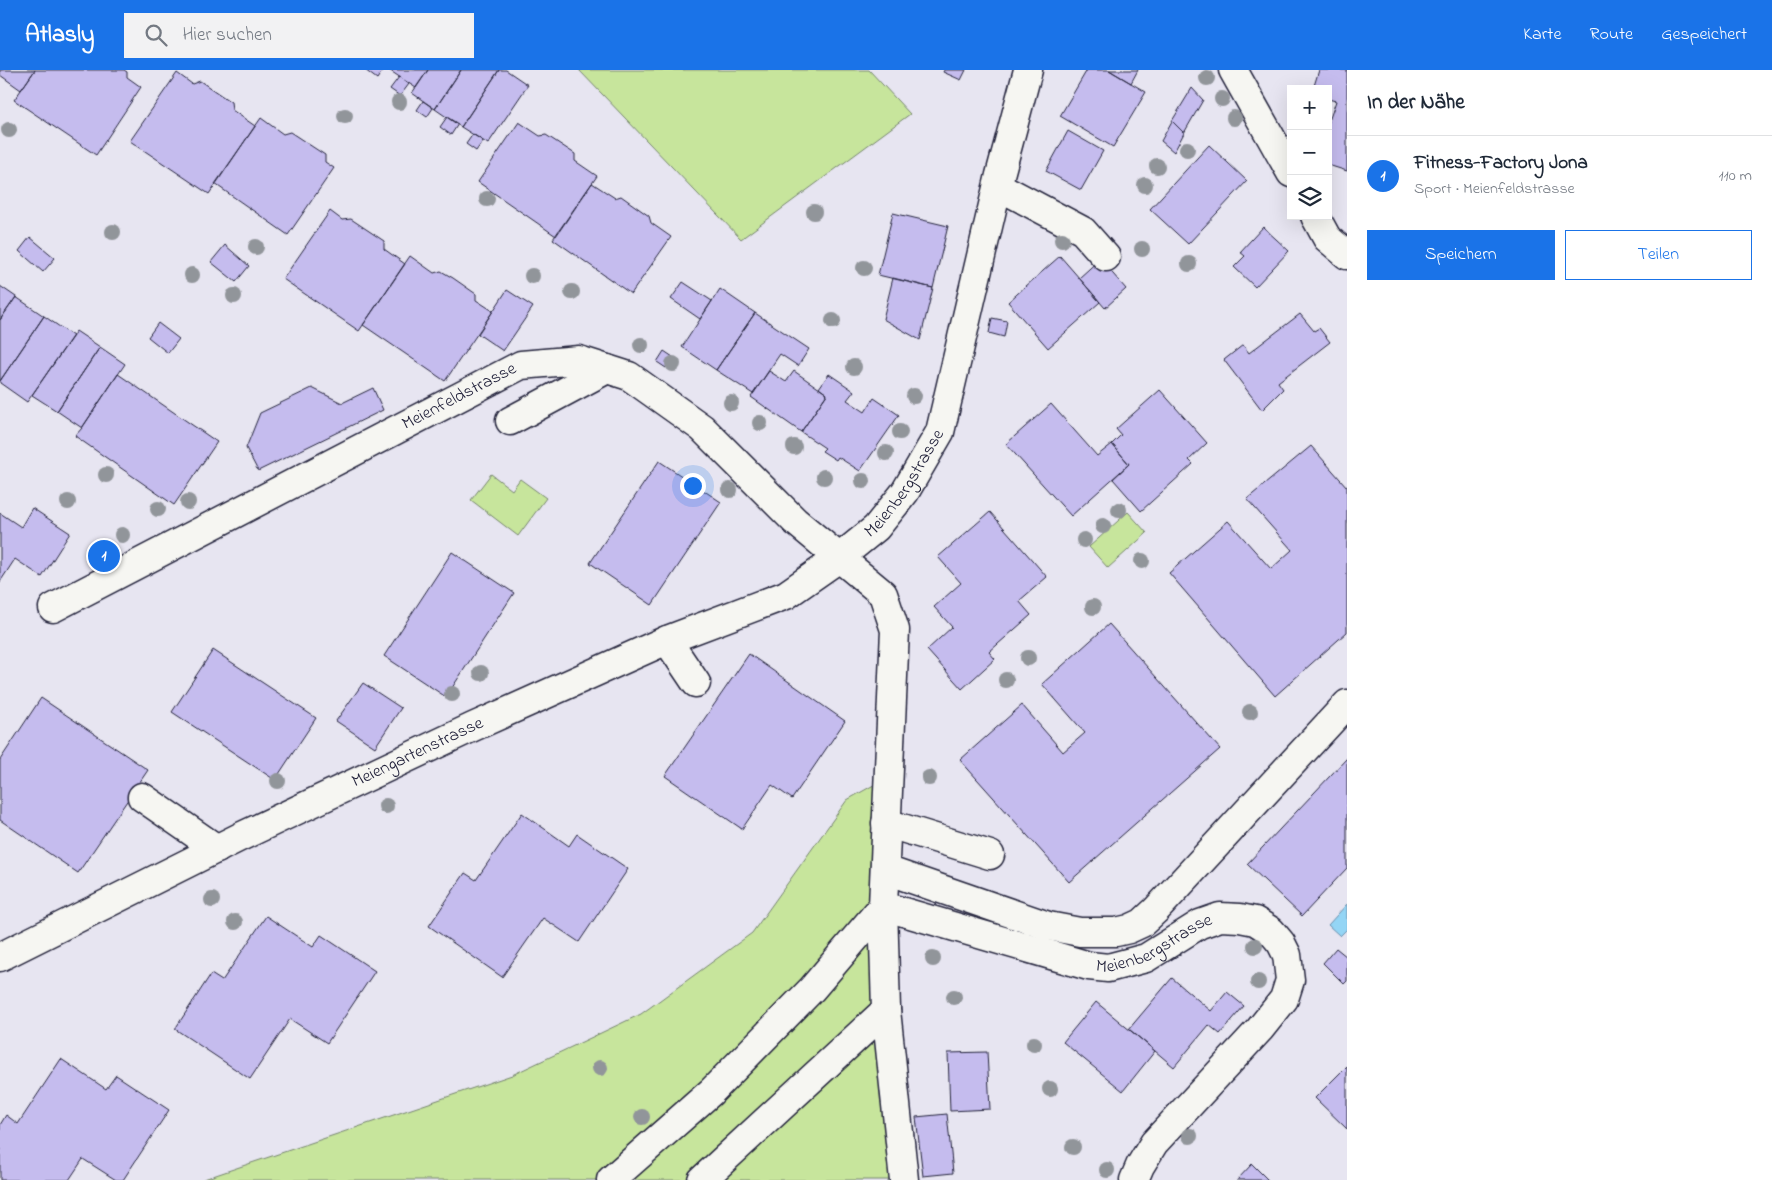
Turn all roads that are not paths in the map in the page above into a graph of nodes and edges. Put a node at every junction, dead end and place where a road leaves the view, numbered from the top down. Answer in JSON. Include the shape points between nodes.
{"nodes":[{"id":1,"x":1028,"y":70,"type":"edge"},
{"id":2,"x":1233,"y":70,"type":"edge"},
{"id":3,"x":1287,"y":167,"type":"edge"},
{"id":4,"x":998,"y":186,"type":"junction"},
{"id":5,"x":1317,"y":220,"type":"edge"},
{"id":6,"x":1347,"y":255,"type":"edge"},
{"id":7,"x":1106,"y":257,"type":"dead end"},
{"id":8,"x":606,"y":368,"type":"junction"},
{"id":9,"x":510,"y":421,"type":"dead end"},
{"id":10,"x":839,"y":558,"type":"junction"},
{"id":11,"x":52,"y":608,"type":"dead end"},
{"id":12,"x":667,"y":640,"type":"junction"},
{"id":13,"x":696,"y":683,"type":"dead end"},
{"id":14,"x":1347,"y":704,"type":"edge"},
{"id":15,"x":142,"y":797,"type":"dead end"},
{"id":16,"x":886,"y":823,"type":"junction"},
{"id":17,"x":217,"y":849,"type":"junction"},
{"id":18,"x":990,"y":855,"type":"dead end"},
{"id":19,"x":886,"y":870,"type":"junction"},
{"id":20,"x":883,"y":906,"type":"junction"},
{"id":21,"x":0,"y":957,"type":"edge"},
{"id":22,"x":886,"y":1010,"type":"junction"},
{"id":23,"x":611,"y":1180,"type":"edge"},
{"id":24,"x":702,"y":1180,"type":"edge"},
{"id":25,"x":904,"y":1180,"type":"edge"},
{"id":26,"x":1134,"y":1180,"type":"edge"}],
"edges":[{"from":1,"to":4,"type":"street","name":"Meienbergstrasse"},
{"from":2,"to":3,"type":"street"},
{"from":4,"to":7,"type":"street","via":[[1083,231]]},
{"from":4,"to":10,"type":"street","name":"Meienbergstrasse","via":[[940,432],[905,492],[876,528]]},
{"from":5,"to":6,"type":"street","via":[[1327,238]]},
{"from":8,"to":9,"type":"street"},
{"from":8,"to":10,"type":"street","name":"Meienfeldstrasse","via":[[629,376],[702,428],[795,521]]},
{"from":8,"to":11,"type":"street","name":"Meienfeldstrasse","via":[[579,360],[521,365]]},
{"from":10,"to":12,"type":"street","name":"Meiengartenstrasse","via":[[786,595]]},
{"from":10,"to":16,"type":"street","via":[[882,594],[895,630]]},
{"from":12,"to":13,"type":"street"},
{"from":12,"to":17,"type":"street","name":"Meiengartenstrasse","via":[[473,727]]},
{"from":14,"to":19,"type":"street","name":"Meienbergstrasse","via":[[1156,910],[1130,929],[1080,932],[1048,926]]},
{"from":15,"to":17,"type":"street"},
{"from":16,"to":18,"type":"street"},
{"from":16,"to":19,"type":"street"},
{"from":17,"to":21,"type":"street","name":"Meiengartenstrasse"},
{"from":19,"to":20,"type":"street"},
{"from":20,"to":22,"type":"street"},
{"from":20,"to":23,"type":"street","via":[[812,989],[711,1092]]},
{"from":20,"to":26,"type":"street","name":"Meienbergstrasse","via":[[1089,966],[1108,968],[1146,958],[1200,924],[1220,917],[1255,921],[1271,931],[1286,955],[1290,980],[1284,999],[1154,1143]]},
{"from":22,"to":24,"type":"street"},
{"from":22,"to":25,"type":"street"}]}
